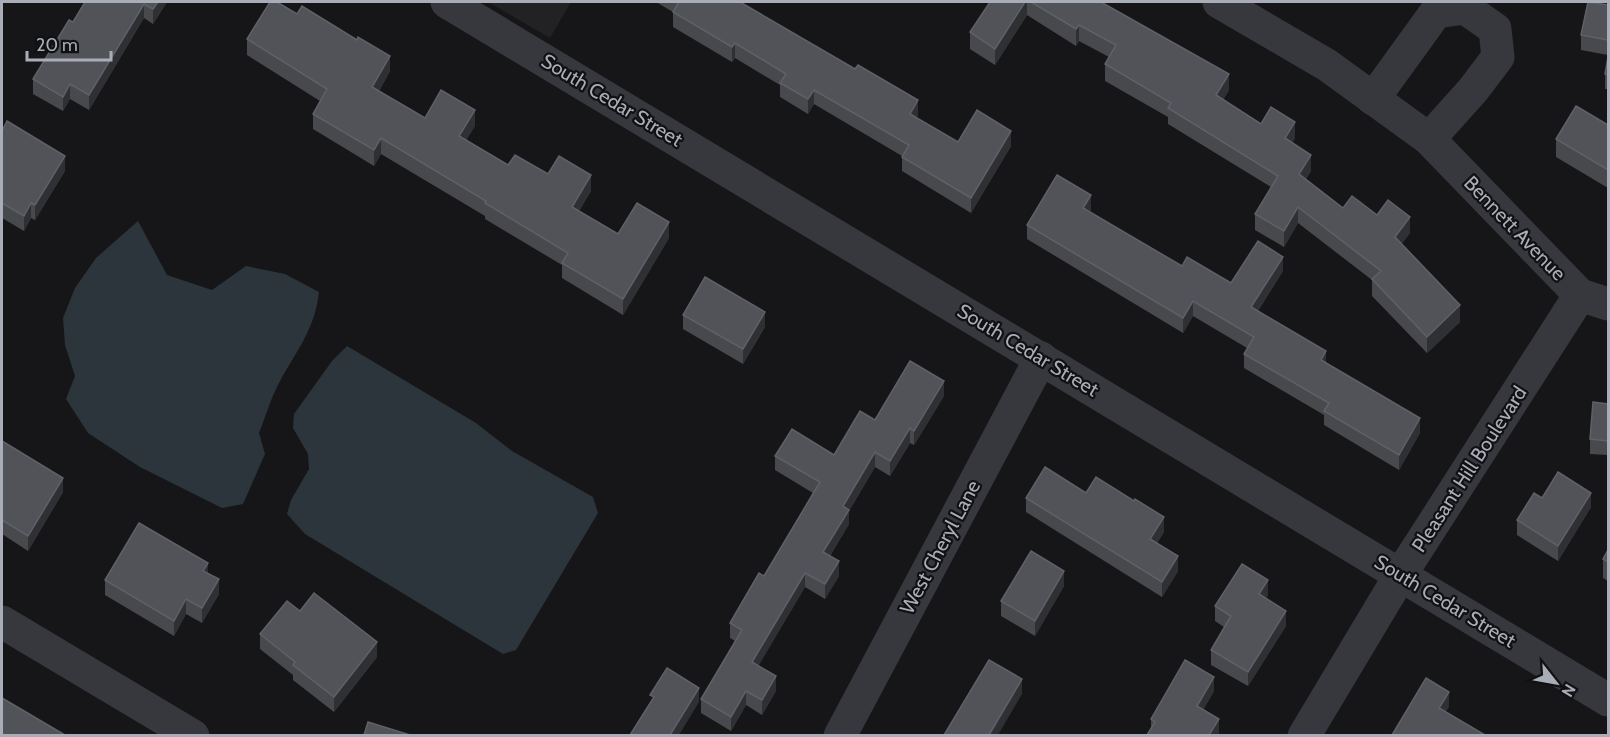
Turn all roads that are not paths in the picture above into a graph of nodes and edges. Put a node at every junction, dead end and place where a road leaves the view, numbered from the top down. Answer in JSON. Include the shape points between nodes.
{"nodes":[{"id":1,"x":447,"y":2,"type":"edge"},
{"id":2,"x":1219,"y":2,"type":"edge"},
{"id":3,"x":1373,"y":99,"type":"junction"},
{"id":4,"x":1429,"y":139,"type":"junction"},
{"id":5,"x":1594,"y":299,"type":"edge"},
{"id":6,"x":1041,"y":358,"type":"junction"},
{"id":7,"x":1401,"y":574,"type":"junction"},
{"id":8,"x":2,"y":622,"type":"edge"},
{"id":9,"x":1608,"y":700,"type":"edge"},
{"id":10,"x":193,"y":735,"type":"edge"},
{"id":11,"x":840,"y":735,"type":"edge"},
{"id":12,"x":1304,"y":735,"type":"edge"}],
"edges":[{"from":1,"to":6,"type":"street","name":"South Cedar Street"},
{"from":2,"to":3,"type":"street","name":"Bennett Avenue","via":[[1327,65]]},
{"from":3,"to":4,"type":"street","name":"Bennett Avenue"},
{"from":3,"to":4,"type":"street","via":[[1436,12],[1465,8],[1495,28],[1498,57]]},
{"from":4,"to":5,"type":"street","name":"Bennett Avenue"},
{"from":5,"to":7,"type":"street","name":"Pleasant Hill Boulevard"},
{"from":6,"to":7,"type":"street","name":"South Cedar Street"},
{"from":6,"to":11,"type":"street","name":"West Cheryl Lane"},
{"from":7,"to":9,"type":"street","name":"South Cedar Street"},
{"from":7,"to":12,"type":"street","name":"Pleasant Hill Boulevard"},
{"from":8,"to":10,"type":"street"}]}
